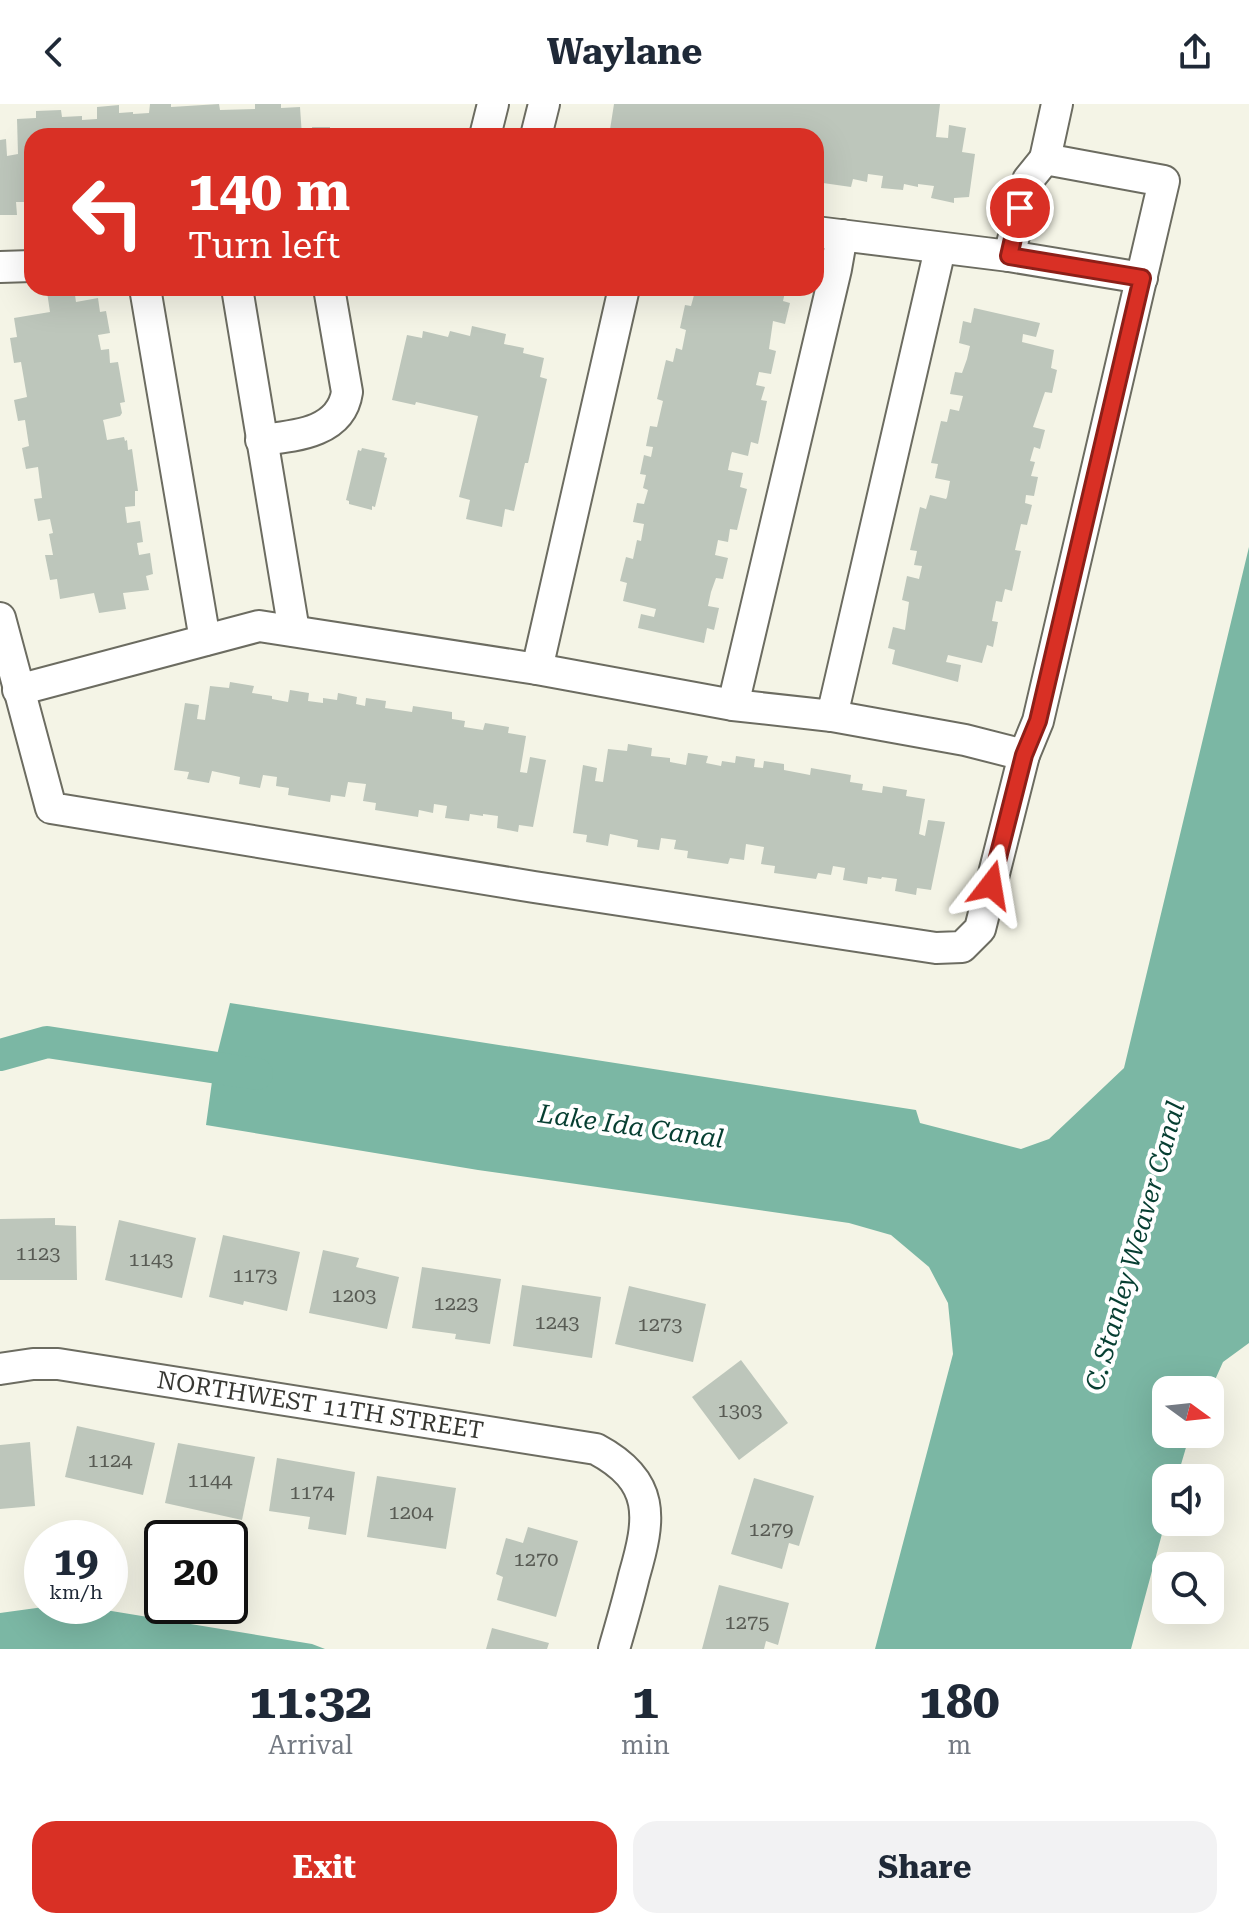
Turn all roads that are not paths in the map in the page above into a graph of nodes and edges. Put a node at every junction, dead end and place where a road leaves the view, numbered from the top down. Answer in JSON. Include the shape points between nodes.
{"nodes":[{"id":1,"x":493,"y":104,"type":"edge"},
{"id":2,"x":544,"y":104,"type":"edge"},
{"id":3,"x":1057,"y":104,"type":"edge"},
{"id":4,"x":487,"y":128,"type":"edge"},
{"id":5,"x":538,"y":128,"type":"edge"},
{"id":6,"x":1045,"y":159,"type":"junction"},
{"id":7,"x":829,"y":233,"type":"edge"},
{"id":8,"x":940,"y":249,"type":"junction"},
{"id":9,"x":1009,"y":256,"type":"junction"},
{"id":10,"x":24,"y":266,"type":"edge"},
{"id":11,"x":0,"y":267,"type":"edge"},
{"id":12,"x":1142,"y":278,"type":"junction"},
{"id":13,"x":146,"y":296,"type":"edge"},
{"id":14,"x":238,"y":296,"type":"edge"},
{"id":15,"x":330,"y":296,"type":"edge"},
{"id":16,"x":622,"y":296,"type":"edge"},
{"id":17,"x":261,"y":440,"type":"junction"},
{"id":18,"x":0,"y":618,"type":"edge"},
{"id":19,"x":294,"y":631,"type":"junction"},
{"id":20,"x":205,"y":640,"type":"junction"},
{"id":21,"x":537,"y":669,"type":"junction"},
{"id":22,"x":18,"y":690,"type":"junction"},
{"id":23,"x":733,"y":705,"type":"junction"},
{"id":24,"x":832,"y":716,"type":"junction"},
{"id":25,"x":1024,"y":755,"type":"junction"},
{"id":26,"x":0,"y":1369,"type":"edge"},
{"id":27,"x":614,"y":1649,"type":"edge"}],
"edges":[{"from":1,"to":4,"type":"street"},
{"from":2,"to":5,"type":"street"},
{"from":3,"to":6,"type":"street"},
{"from":6,"to":9,"type":"street","via":[[1028,180]]},
{"from":6,"to":12,"type":"street","via":[[1164,181]]},
{"from":7,"to":8,"type":"street"},
{"from":7,"to":23,"type":"street","via":[[836,269]]},
{"from":8,"to":9,"type":"street"},
{"from":8,"to":24,"type":"street"},
{"from":9,"to":12,"type":"street"},
{"from":10,"to":11,"type":"street"},
{"from":12,"to":25,"type":"street","via":[[1038,721]]},
{"from":13,"to":20,"type":"street"},
{"from":14,"to":17,"type":"street"},
{"from":15,"to":17,"type":"street","via":[[345,403],[313,432]]},
{"from":16,"to":21,"type":"street"},
{"from":17,"to":19,"type":"street"},
{"from":18,"to":22,"type":"street"},
{"from":19,"to":20,"type":"street","via":[[259,626]]},
{"from":19,"to":21,"type":"street"},
{"from":20,"to":22,"type":"street"},
{"from":21,"to":23,"type":"street"},
{"from":22,"to":25,"type":"street","via":[[51,808],[936,948],[962,947],[980,929]]},
{"from":23,"to":24,"type":"street"},
{"from":24,"to":25,"type":"street"},
{"from":26,"to":27,"type":"street","name":"NORTHWEST 11TH STREET","via":[[58,1364],[596,1449],[633,1476],[647,1518]]}]}
